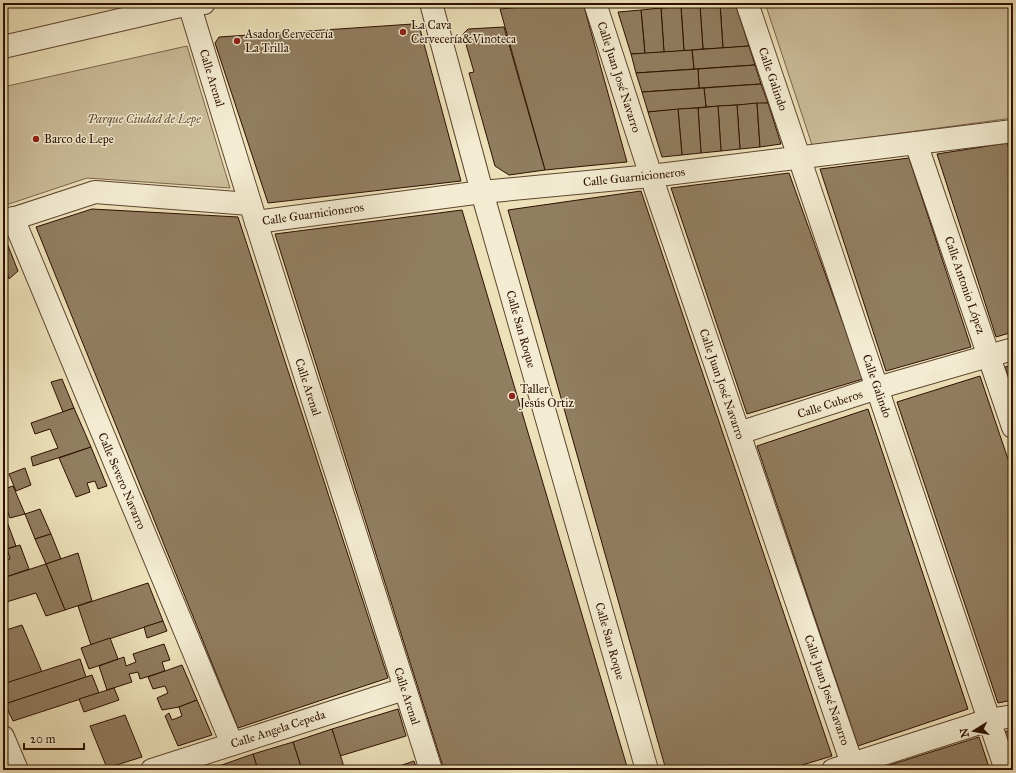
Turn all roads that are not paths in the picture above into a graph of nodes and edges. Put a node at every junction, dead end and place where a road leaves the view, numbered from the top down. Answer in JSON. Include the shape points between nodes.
{"nodes":[{"id":1,"x":197,"y":3,"type":"edge"},
{"id":2,"x":432,"y":3,"type":"edge"},
{"id":3,"x":595,"y":3,"type":"edge"},
{"id":4,"x":747,"y":3,"type":"edge"},
{"id":5,"x":3,"y":47,"type":"edge"},
{"id":6,"x":1013,"y":131,"type":"edge"},
{"id":7,"x":916,"y":143,"type":"junction"},
{"id":8,"x":800,"y":157,"type":"junction"},
{"id":9,"x":651,"y":176,"type":"junction"},
{"id":10,"x":482,"y":192,"type":"junction"},
{"id":11,"x":253,"y":213,"type":"junction"},
{"id":12,"x":8,"y":220,"type":"edge"},
{"id":13,"x":1013,"y":349,"type":"edge"},
{"id":14,"x":990,"y":356,"type":"junction"},
{"id":15,"x":877,"y":388,"type":"junction"},
{"id":16,"x":1013,"y":427,"type":"edge"},
{"id":17,"x":739,"y":433,"type":"junction"},
{"id":18,"x":404,"y":689,"type":"junction"},
{"id":19,"x":1013,"y":716,"type":"edge"},
{"id":20,"x":989,"y":720,"type":"junction"},
{"id":21,"x":3,"y":737,"type":"edge"},
{"id":22,"x":232,"y":744,"type":"junction"},
{"id":23,"x":843,"y":767,"type":"edge"},
{"id":24,"x":17,"y":770,"type":"edge"},
{"id":25,"x":152,"y":770,"type":"edge"},
{"id":26,"x":431,"y":770,"type":"edge"},
{"id":27,"x":647,"y":770,"type":"edge"},
{"id":28,"x":1006,"y":770,"type":"edge"}],
"edges":[{"from":1,"to":5,"type":"street"},
{"from":1,"to":11,"type":"street","name":"Calle Arenal"},
{"from":2,"to":10,"type":"street","name":"Calle San Roque"},
{"from":3,"to":9,"type":"street","name":"Calle Juan José Navarro"},
{"from":4,"to":8,"type":"street","name":"Calle Galindo"},
{"from":6,"to":7,"type":"street","name":"Calle Guarnicioneros"},
{"from":7,"to":8,"type":"street","name":"Calle Guarnicioneros"},
{"from":7,"to":14,"type":"street","name":"Calle Antonio López"},
{"from":8,"to":9,"type":"street","name":"Calle Guarnicioneros"},
{"from":8,"to":15,"type":"street","name":"Calle Galindo"},
{"from":9,"to":10,"type":"street","name":"Calle Guarnicioneros"},
{"from":9,"to":17,"type":"street","name":"Calle Juan José Navarro"},
{"from":10,"to":11,"type":"street","name":"Calle Guarnicioneros"},
{"from":10,"to":27,"type":"street","name":"Calle San Roque"},
{"from":11,"to":12,"type":"street","name":"Calle Guarnicioneros","via":[[95,192]]},
{"from":11,"to":18,"type":"street","name":"Calle Arenal"},
{"from":12,"to":22,"type":"street","name":"Calle Severo Navarro"},
{"from":13,"to":14,"type":"street","name":"Calle Cuberos"},
{"from":14,"to":15,"type":"street","name":"Calle Cuberos"},
{"from":14,"to":16,"type":"street","name":"Calle Antonio López"},
{"from":15,"to":17,"type":"street","name":"Calle Cuberos"},
{"from":15,"to":20,"type":"street","name":"Calle Galindo"},
{"from":17,"to":23,"type":"street","name":"Calle Juan José Navarro"},
{"from":18,"to":22,"type":"street","name":"Calle Angela Cepeda"},
{"from":18,"to":26,"type":"street","name":"Calle Arenal"},
{"from":19,"to":20,"type":"street"},
{"from":20,"to":23,"type":"street"},
{"from":20,"to":28,"type":"street","name":"Calle Galindo"},
{"from":21,"to":24,"type":"street"},
{"from":22,"to":25,"type":"street","name":"Calle Angela Cepeda"}]}
